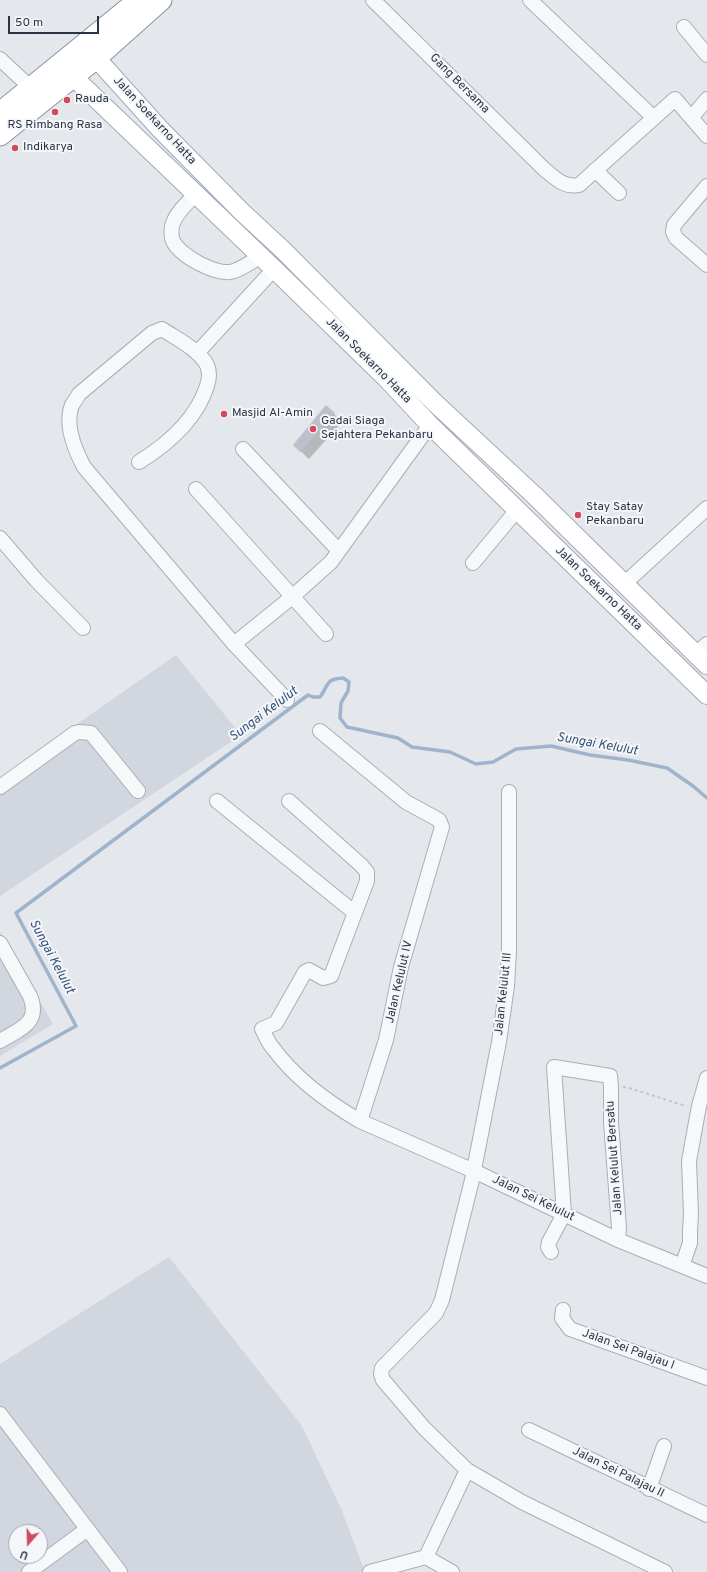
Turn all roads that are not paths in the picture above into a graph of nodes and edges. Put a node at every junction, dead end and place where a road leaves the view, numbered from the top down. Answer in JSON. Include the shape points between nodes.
{"nodes":[{"id":1,"x":138,"y":0,"type":"edge"},
{"id":2,"x":161,"y":0,"type":"edge"},
{"id":3,"x":373,"y":0,"type":"edge"},
{"id":4,"x":530,"y":0,"type":"edge"},
{"id":5,"x":684,"y":27,"type":"dead end"},
{"id":6,"x":90,"y":51,"type":"junction"},
{"id":7,"x":707,"y":55,"type":"edge"},
{"id":8,"x":0,"y":59,"type":"edge"},
{"id":9,"x":66,"y":71,"type":"junction"},
{"id":10,"x":37,"y":95,"type":"junction"},
{"id":11,"x":707,"y":99,"type":"edge"},
{"id":12,"x":0,"y":113,"type":"edge"},
{"id":13,"x":653,"y":117,"type":"junction"},
{"id":14,"x":692,"y":117,"type":"junction"},
{"id":15,"x":0,"y":135,"type":"edge"},
{"id":16,"x":707,"y":136,"type":"edge"},
{"id":17,"x":595,"y":170,"type":"junction"},
{"id":18,"x":707,"y":186,"type":"edge"},
{"id":19,"x":619,"y":193,"type":"dead end"},
{"id":20,"x":196,"y":194,"type":"junction"},
{"id":21,"x":261,"y":256,"type":"junction"},
{"id":22,"x":707,"y":265,"type":"edge"},
{"id":23,"x":274,"y":269,"type":"junction"},
{"id":24,"x":197,"y":353,"type":"junction"},
{"id":25,"x":430,"y":425,"type":"junction"},
{"id":26,"x":243,"y":449,"type":"dead end"},
{"id":27,"x":138,"y":462,"type":"dead end"},
{"id":28,"x":196,"y":489,"type":"dead end"},
{"id":29,"x":707,"y":508,"type":"edge"},
{"id":30,"x":517,"y":510,"type":"junction"},
{"id":31,"x":565,"y":526,"type":"junction"},
{"id":32,"x":0,"y":538,"type":"edge"},
{"id":33,"x":550,"y":542,"type":"junction"},
{"id":34,"x":339,"y":551,"type":"junction"},
{"id":35,"x":473,"y":563,"type":"dead end"},
{"id":36,"x":624,"y":584,"type":"junction"},
{"id":37,"x":292,"y":597,"type":"junction"},
{"id":38,"x":83,"y":628,"type":"dead end"},
{"id":39,"x":326,"y":634,"type":"dead end"},
{"id":40,"x":234,"y":644,"type":"junction"},
{"id":41,"x":703,"y":654,"type":"edge"},
{"id":42,"x":707,"y":695,"type":"edge"},
{"id":43,"x":287,"y":700,"type":"dead end"},
{"id":44,"x":320,"y":731,"type":"dead end"},
{"id":45,"x":0,"y":786,"type":"edge"},
{"id":46,"x":138,"y":791,"type":"dead end"},
{"id":47,"x":510,"y":792,"type":"dead end"},
{"id":48,"x":217,"y":801,"type":"dead end"},
{"id":49,"x":290,"y":801,"type":"dead end"},
{"id":50,"x":355,"y":913,"type":"junction"},
{"id":51,"x":0,"y":943,"type":"edge"},
{"id":52,"x":0,"y":1041,"type":"edge"},
{"id":53,"x":707,"y":1078,"type":"edge"},
{"id":54,"x":703,"y":1112,"type":"edge"},
{"id":55,"x":360,"y":1121,"type":"junction"},
{"id":56,"x":474,"y":1171,"type":"junction"},
{"id":57,"x":564,"y":1214,"type":"junction"},
{"id":58,"x":618,"y":1240,"type":"junction"},
{"id":59,"x":551,"y":1252,"type":"dead end"},
{"id":60,"x":682,"y":1266,"type":"junction"},
{"id":61,"x":707,"y":1276,"type":"edge"},
{"id":62,"x":563,"y":1310,"type":"dead end"},
{"id":63,"x":707,"y":1378,"type":"edge"},
{"id":64,"x":0,"y":1414,"type":"edge"},
{"id":65,"x":528,"y":1430,"type":"dead end"},
{"id":66,"x":664,"y":1446,"type":"dead end"},
{"id":67,"x":467,"y":1470,"type":"junction"},
{"id":68,"x":649,"y":1489,"type":"junction"},
{"id":69,"x":707,"y":1515,"type":"edge"},
{"id":70,"x":86,"y":1530,"type":"junction"},
{"id":71,"x":426,"y":1557,"type":"junction"},
{"id":72,"x":29,"y":1572,"type":"edge"},
{"id":73,"x":120,"y":1572,"type":"edge"},
{"id":74,"x":370,"y":1572,"type":"edge"},
{"id":75,"x":452,"y":1572,"type":"edge"},
{"id":76,"x":665,"y":1572,"type":"edge"}],
"edges":[{"from":1,"to":6,"type":"highway"},
{"from":2,"to":6,"type":"highway"},
{"from":3,"to":17,"type":"street","name":"Gang Bersama","via":[[563,184],[579,185]]},
{"from":4,"to":13,"type":"street"},
{"from":5,"to":7,"type":"street"},
{"from":6,"to":9,"type":"highway"},
{"from":6,"to":31,"type":"main road","name":"Jalan Soekarno Hatta","via":[[160,129],[242,212],[435,403]]},
{"from":8,"to":10,"type":"street"},
{"from":9,"to":10,"type":"highway"},
{"from":9,"to":20,"type":"main road","name":"Jalan Soekarno Hatta"},
{"from":10,"to":12,"type":"highway"},
{"from":10,"to":15,"type":"highway"},
{"from":11,"to":14,"type":"street"},
{"from":13,"to":14,"type":"street","name":"Gang Bersama","via":[[675,99]]},
{"from":13,"to":17,"type":"street","name":"Gang Bersama"},
{"from":14,"to":16,"type":"street"},
{"from":17,"to":19,"type":"street"},
{"from":18,"to":22,"type":"street","via":[[674,225],[673,232],[676,238]]},
{"from":20,"to":21,"type":"main road","name":"Jalan Soekarno Hatta"},
{"from":20,"to":21,"type":"street","via":[[173,223],[173,242],[186,256],[217,271],[233,272]]},
{"from":21,"to":23,"type":"main road","name":"Jalan Soekarno Hatta"},
{"from":23,"to":24,"type":"street"},
{"from":23,"to":25,"type":"main road","name":"Jalan Soekarno Hatta","via":[[387,379]]},
{"from":24,"to":27,"type":"street","via":[[208,366],[209,378],[204,394],[180,430],[158,450]]},
{"from":24,"to":40,"type":"street","via":[[162,328],[152,332],[79,394],[72,406],[69,423],[75,450],[84,467]]},
{"from":25,"to":30,"type":"main road","name":"Jalan Soekarno Hatta"},
{"from":25,"to":34,"type":"street"},
{"from":26,"to":34,"type":"street"},
{"from":28,"to":37,"type":"street"},
{"from":29,"to":36,"type":"street"},
{"from":30,"to":33,"type":"main road","name":"Jalan Soekarno Hatta"},
{"from":30,"to":35,"type":"street"},
{"from":31,"to":33,"type":"main road"},
{"from":31,"to":36,"type":"main road","name":"Jalan Soekarno Hatta"},
{"from":32,"to":38,"type":"street","via":[[36,580]]},
{"from":33,"to":42,"type":"main road","name":"Jalan Soekarno Hatta"},
{"from":34,"to":37,"type":"street","via":[[331,562]]},
{"from":36,"to":41,"type":"main road","name":"Jalan Soekarno Hatta"},
{"from":37,"to":39,"type":"street"},
{"from":37,"to":40,"type":"street"},
{"from":40,"to":43,"type":"street"},
{"from":44,"to":55,"type":"street","name":"Jalan Kelulut IV","via":[[406,802],[439,820],[442,827],[401,967],[386,1040]]},
{"from":45,"to":46,"type":"street","via":[[75,733],[85,731],[90,733]]},
{"from":47,"to":56,"type":"street","name":"Jalan Kelulut III","via":[[507,986]]},
{"from":48,"to":50,"type":"street"},
{"from":49,"to":50,"type":"street","via":[[367,872],[367,881]]},
{"from":50,"to":55,"type":"street","name":"Jalan Sei Kelulut","via":[[331,976],[323,978],[309,970],[305,972],[276,1023],[262,1029],[272,1048],[301,1079]]},
{"from":51,"to":52,"type":"street","via":[[30,996],[34,1012],[24,1026]]},
{"from":53,"to":54,"type":"street"},
{"from":54,"to":60,"type":"street","via":[[689,1161],[690,1243]]},
{"from":55,"to":56,"type":"street","name":"Jalan Sei Kelulut"},
{"from":56,"to":57,"type":"street","name":"Jalan Sei Kelulut"},
{"from":56,"to":67,"type":"street","name":"Jalan Kelulut III","via":[[436,1313],[382,1368],[381,1374],[383,1380],[424,1428]]},
{"from":57,"to":58,"type":"street","name":"Jalan Sei Kelulut"},
{"from":57,"to":58,"type":"street","name":"Jalan Kelulut Bersatu","via":[[554,1067],[610,1081],[620,1228]]},
{"from":57,"to":59,"type":"street","via":[[549,1242]]},
{"from":58,"to":60,"type":"street","name":"Jalan Sei Kelulut"},
{"from":60,"to":61,"type":"street","name":"Jalan Sei Kelulut"},
{"from":62,"to":63,"type":"street","name":"Jalan Sei Palajau I","via":[[562,1318],[570,1329]]},
{"from":64,"to":70,"type":"street"},
{"from":65,"to":68,"type":"street","name":"Jalan Sei Palajau II"},
{"from":66,"to":68,"type":"street"},
{"from":67,"to":71,"type":"street"},
{"from":67,"to":76,"type":"street","name":"Jalan Kelulut III","via":[[522,1502]]},
{"from":68,"to":69,"type":"street","name":"Jalan Sei Palajau II"},
{"from":70,"to":72,"type":"street"},
{"from":70,"to":73,"type":"street"},
{"from":71,"to":74,"type":"street"},
{"from":71,"to":75,"type":"street"}]}
